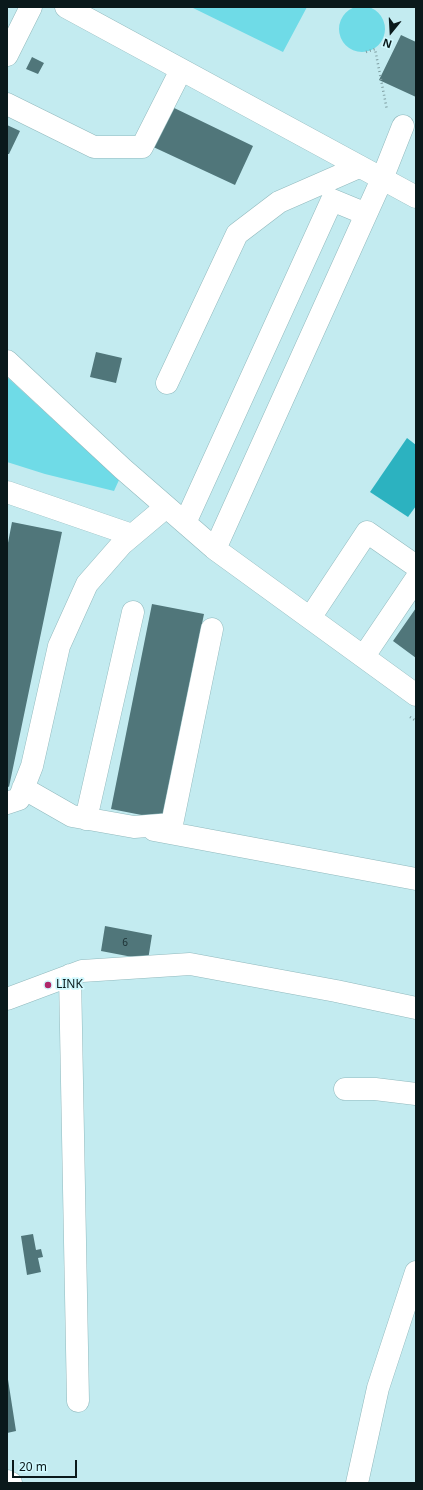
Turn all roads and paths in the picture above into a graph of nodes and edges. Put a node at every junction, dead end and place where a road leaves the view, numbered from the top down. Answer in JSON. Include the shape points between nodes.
{"nodes":[{"id":1,"x":31,"y":7,"type":"edge"},
{"id":2,"x":66,"y":7,"type":"edge"},
{"id":3,"x":366,"y":52,"type":"dead end"},
{"id":4,"x":7,"y":55,"type":"edge"},
{"id":5,"x":181,"y":70,"type":"junction"},
{"id":6,"x":7,"y":104,"type":"edge"},
{"id":7,"x":403,"y":126,"type":"dead end"},
{"id":8,"x":394,"y":148,"type":"junction"},
{"id":9,"x":359,"y":167,"type":"junction"},
{"id":10,"x":382,"y":179,"type":"junction"},
{"id":11,"x":416,"y":197,"type":"edge"},
{"id":12,"x":366,"y":214,"type":"junction"},
{"id":13,"x":7,"y":361,"type":"edge"},
{"id":14,"x":167,"y":384,"type":"dead end"},
{"id":15,"x":7,"y":492,"type":"edge"},
{"id":16,"x":166,"y":507,"type":"junction"},
{"id":17,"x":185,"y":523,"type":"junction"},
{"id":18,"x":132,"y":535,"type":"junction"},
{"id":19,"x":215,"y":549,"type":"junction"},
{"id":20,"x":416,"y":566,"type":"edge"},
{"id":21,"x":416,"y":579,"type":"edge"},
{"id":22,"x":134,"y":612,"type":"dead end"},
{"id":23,"x":310,"y":618,"type":"junction"},
{"id":24,"x":212,"y":629,"type":"dead end"},
{"id":25,"x":364,"y":656,"type":"junction"},
{"id":26,"x":416,"y":695,"type":"edge"},
{"id":27,"x":23,"y":788,"type":"junction"},
{"id":28,"x":7,"y":803,"type":"edge"},
{"id":29,"x":86,"y":819,"type":"junction"},
{"id":30,"x":139,"y":827,"type":"junction"},
{"id":31,"x":416,"y":878,"type":"edge"},
{"id":32,"x":70,"y":975,"type":"junction"},
{"id":33,"x":7,"y":999,"type":"edge"},
{"id":34,"x":416,"y":1008,"type":"edge"},
{"id":35,"x":344,"y":1089,"type":"dead end"},
{"id":36,"x":416,"y":1094,"type":"edge"},
{"id":37,"x":416,"y":1272,"type":"edge"},
{"id":38,"x":78,"y":1401,"type":"dead end"},
{"id":39,"x":7,"y":1481,"type":"edge"},
{"id":40,"x":11,"y":1483,"type":"edge"},
{"id":41,"x":357,"y":1483,"type":"edge"}],
"edges":[{"from":1,"to":4,"type":"street"},
{"from":2,"to":5,"type":"street"},
{"from":3,"to":8,"type":"path","via":[[375,49]]},
{"from":5,"to":6,"type":"street","via":[[142,147],[94,147]]},
{"from":5,"to":9,"type":"street"},
{"from":7,"to":8,"type":"street"},
{"from":8,"to":10,"type":"street"},
{"from":9,"to":10,"type":"street"},
{"from":9,"to":14,"type":"street","via":[[279,202],[237,234]]},
{"from":10,"to":11,"type":"street"},
{"from":10,"to":12,"type":"street"},
{"from":12,"to":17,"type":"street","via":[[332,200]]},
{"from":12,"to":19,"type":"street"},
{"from":13,"to":16,"type":"street"},
{"from":15,"to":18,"type":"street"},
{"from":16,"to":17,"type":"street"},
{"from":16,"to":18,"type":"street"},
{"from":17,"to":19,"type":"street"},
{"from":18,"to":27,"type":"street","via":[[86,584],[59,646],[32,766]]},
{"from":19,"to":23,"type":"street"},
{"from":20,"to":23,"type":"street","via":[[367,532]]},
{"from":21,"to":25,"type":"street"},
{"from":22,"to":29,"type":"street"},
{"from":23,"to":25,"type":"street"},
{"from":24,"to":30,"type":"street","via":[[172,824]]},
{"from":25,"to":26,"type":"street"},
{"from":27,"to":28,"type":"street","via":[[19,799]]},
{"from":27,"to":29,"type":"street","via":[[72,816]]},
{"from":29,"to":30,"type":"street"},
{"from":30,"to":31,"type":"street"},
{"from":32,"to":33,"type":"street"},
{"from":32,"to":34,"type":"street","via":[[82,971],[190,964]]},
{"from":32,"to":38,"type":"street"},
{"from":35,"to":36,"type":"street","via":[[375,1089]]},
{"from":37,"to":41,"type":"street","via":[[378,1388]]},
{"from":39,"to":40,"type":"street"}]}
